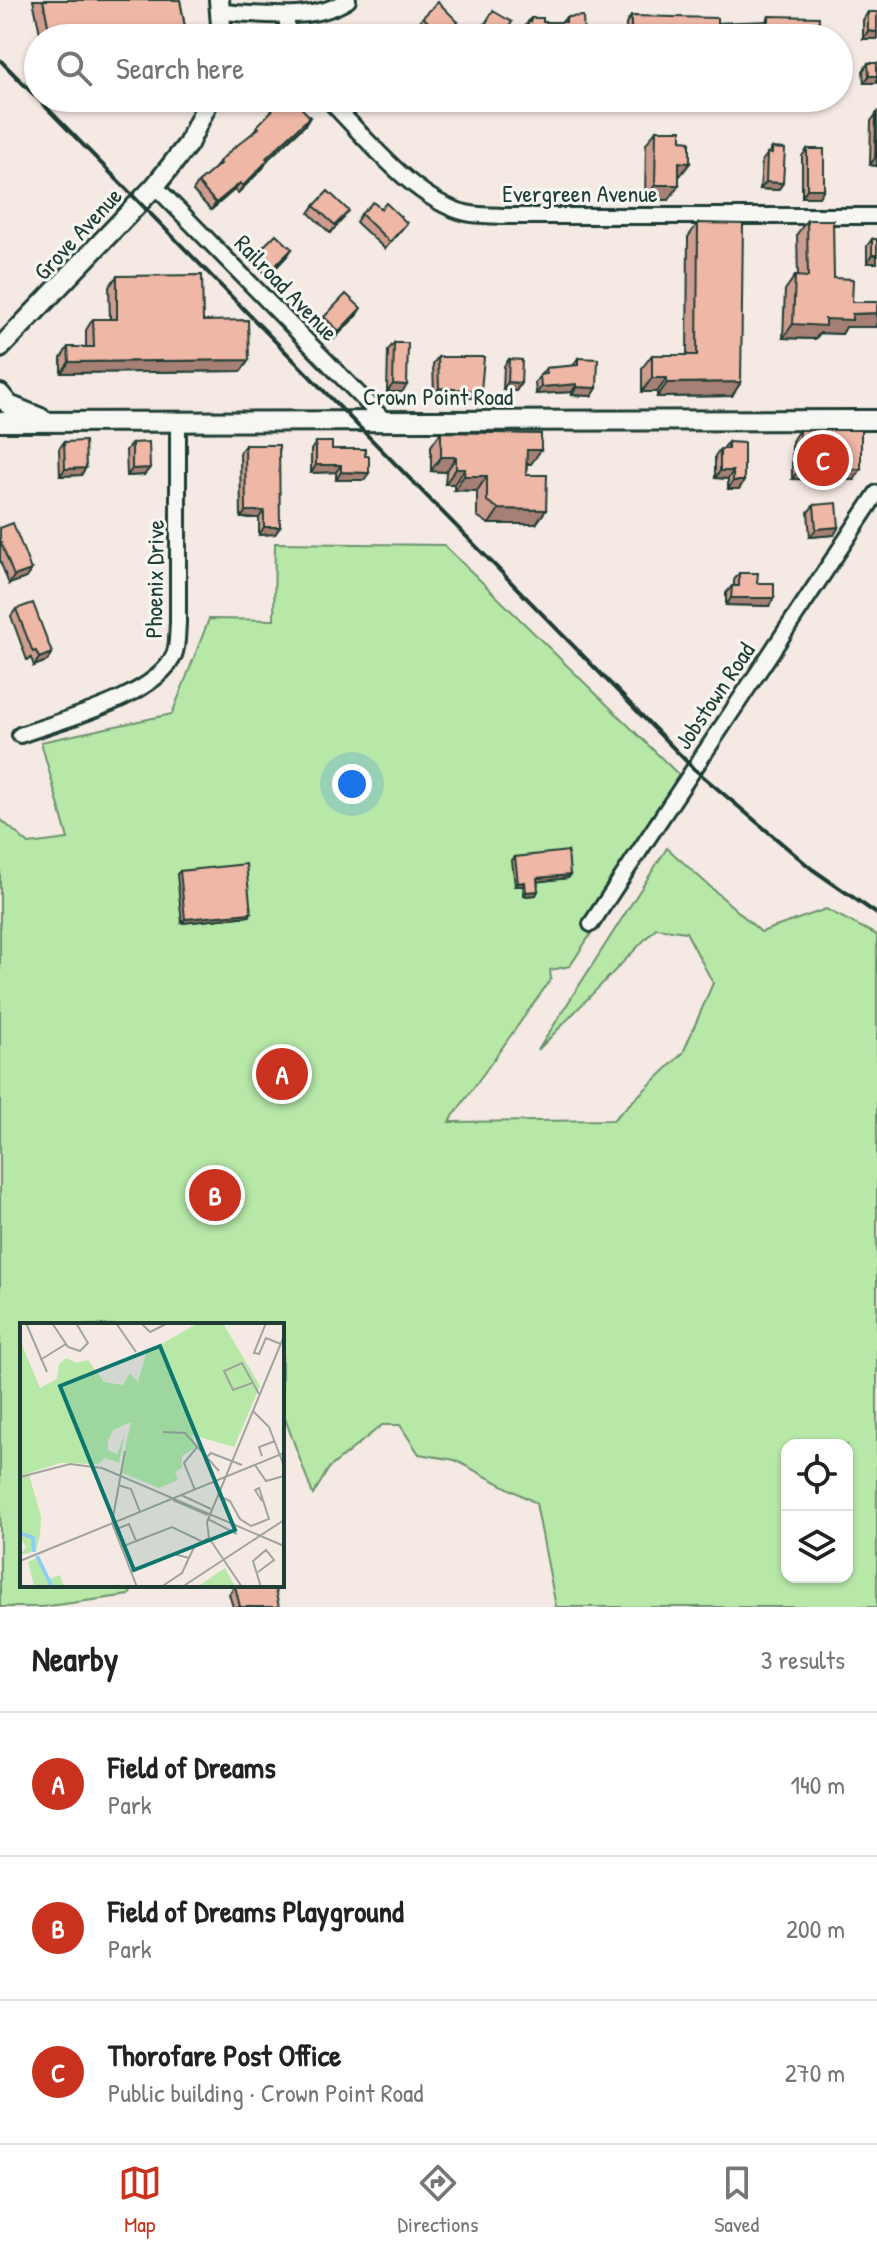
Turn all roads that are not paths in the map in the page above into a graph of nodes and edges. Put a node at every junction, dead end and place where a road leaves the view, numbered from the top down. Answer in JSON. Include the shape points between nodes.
{"nodes":[{"id":1,"x":348,"y":0,"type":"edge"},
{"id":2,"x":220,"y":6,"type":"edge"},
{"id":3,"x":287,"y":15,"type":"junction"},
{"id":4,"x":287,"y":24,"type":"edge"},
{"id":5,"x":203,"y":112,"type":"edge"},
{"id":6,"x":341,"y":112,"type":"edge"},
{"id":7,"x":155,"y":186,"type":"junction"},
{"id":8,"x":877,"y":216,"type":"edge"},
{"id":9,"x":4,"y":345,"type":"edge"},
{"id":10,"x":0,"y":364,"type":"edge"},
{"id":11,"x":0,"y":394,"type":"edge"},
{"id":12,"x":384,"y":420,"type":"junction"},
{"id":13,"x":877,"y":420,"type":"edge"},
{"id":14,"x":0,"y":422,"type":"edge"},
{"id":15,"x":51,"y":422,"type":"junction"},
{"id":16,"x":178,"y":422,"type":"junction"},
{"id":17,"x":877,"y":493,"type":"edge"},
{"id":18,"x":20,"y":735,"type":"dead end"},
{"id":19,"x":591,"y":924,"type":"dead end"}],
"edges":[{"from":1,"to":3,"type":"street","via":[[325,10]]},
{"from":2,"to":3,"type":"street"},
{"from":3,"to":4,"type":"street"},
{"from":5,"to":7,"type":"main road","name":"Grove Avenue","via":[[188,144]]},
{"from":6,"to":8,"type":"street","name":"Evergreen Avenue","via":[[399,172],[465,213]]},
{"from":7,"to":9,"type":"main road","name":"Grove Avenue"},
{"from":7,"to":12,"type":"street","name":"Railroad Avenue"},
{"from":9,"to":10,"type":"main road"},
{"from":11,"to":15,"type":"main road","via":[[9,405]]},
{"from":12,"to":13,"type":"main road","name":"Crown Point Road"},
{"from":12,"to":16,"type":"main road","name":"Crown Point Road"},
{"from":14,"to":15,"type":"main road","name":"Crown Point Road"},
{"from":15,"to":16,"type":"main road","name":"Crown Point Road"},
{"from":16,"to":18,"type":"street","name":"Phoenix Drive","via":[[174,654],[156,678],[135,693]]},
{"from":17,"to":19,"type":"street","name":"Jobstown Road"}]}
